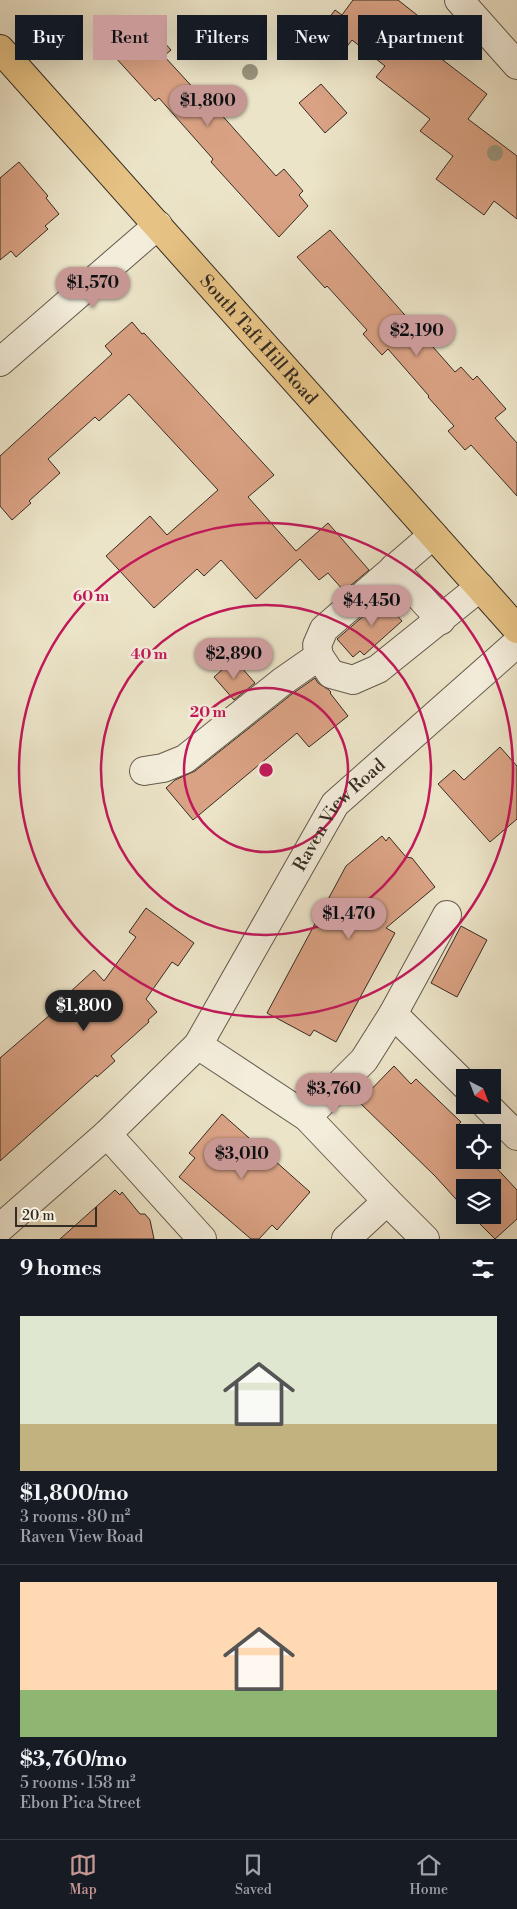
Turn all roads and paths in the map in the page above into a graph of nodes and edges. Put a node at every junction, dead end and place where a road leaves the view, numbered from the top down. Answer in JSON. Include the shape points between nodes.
{"nodes":[{"id":1,"x":459,"y":0,"type":"edge"},
{"id":2,"x":0,"y":49,"type":"edge"},
{"id":3,"x":517,"y":65,"type":"edge"},
{"id":4,"x":158,"y":225,"type":"junction"},
{"id":5,"x":0,"y":362,"type":"edge"},
{"id":6,"x":433,"y":535,"type":"junction"},
{"id":7,"x":394,"y":568,"type":"junction"},
{"id":8,"x":480,"y":587,"type":"junction"},
{"id":9,"x":441,"y":620,"type":"junction"},
{"id":10,"x":517,"y":629,"type":"edge"},
{"id":11,"x":517,"y":644,"type":"edge"},
{"id":12,"x":319,"y":656,"type":"junction"},
{"id":13,"x":144,"y":771,"type":"dead end"},
{"id":14,"x":447,"y":915,"type":"dead end"},
{"id":15,"x":393,"y":1014,"type":"junction"},
{"id":16,"x":198,"y":1045,"type":"junction"},
{"id":17,"x":456,"y":1076,"type":"edge"},
{"id":18,"x":495,"y":1114,"type":"edge"},
{"id":19,"x":307,"y":1117,"type":"junction"},
{"id":20,"x":107,"y":1134,"type":"junction"},
{"id":21,"x":517,"y":1136,"type":"edge"},
{"id":22,"x":387,"y":1202,"type":"junction"},
{"id":23,"x":0,"y":1228,"type":"edge"},
{"id":24,"x":202,"y":1239,"type":"edge"},
{"id":25,"x":346,"y":1239,"type":"edge"},
{"id":26,"x":425,"y":1239,"type":"edge"}],
"edges":[{"from":1,"to":3,"type":"street"},
{"from":2,"to":4,"type":"main road","name":"South Taft Hill Road"},
{"from":4,"to":5,"type":"street"},
{"from":4,"to":6,"type":"main road","name":"South Taft Hill Road"},
{"from":6,"to":7,"type":"street"},
{"from":6,"to":8,"type":"main road","name":"South Taft Hill Road"},
{"from":7,"to":9,"type":"street"},
{"from":7,"to":12,"type":"street","via":[[324,629],[317,645]]},
{"from":8,"to":9,"type":"street"},
{"from":8,"to":10,"type":"main road","name":"South Taft Hill Road"},
{"from":9,"to":12,"type":"street","via":[[378,670],[353,680],[331,674]]},
{"from":11,"to":16,"type":"street","name":"Raven View Road","via":[[335,804]]},
{"from":12,"to":13,"type":"street","via":[[185,759]]},
{"from":14,"to":15,"type":"street"},
{"from":15,"to":17,"type":"street"},
{"from":15,"to":19,"type":"street","via":[[364,1060]]},
{"from":16,"to":19,"type":"street"},
{"from":16,"to":20,"type":"street","name":"Raven View Road"},
{"from":18,"to":21,"type":"street"},
{"from":19,"to":22,"type":"street"},
{"from":20,"to":23,"type":"street","name":"Raven View Road"},
{"from":20,"to":24,"type":"street"},
{"from":22,"to":25,"type":"street"},
{"from":22,"to":26,"type":"street"}]}
